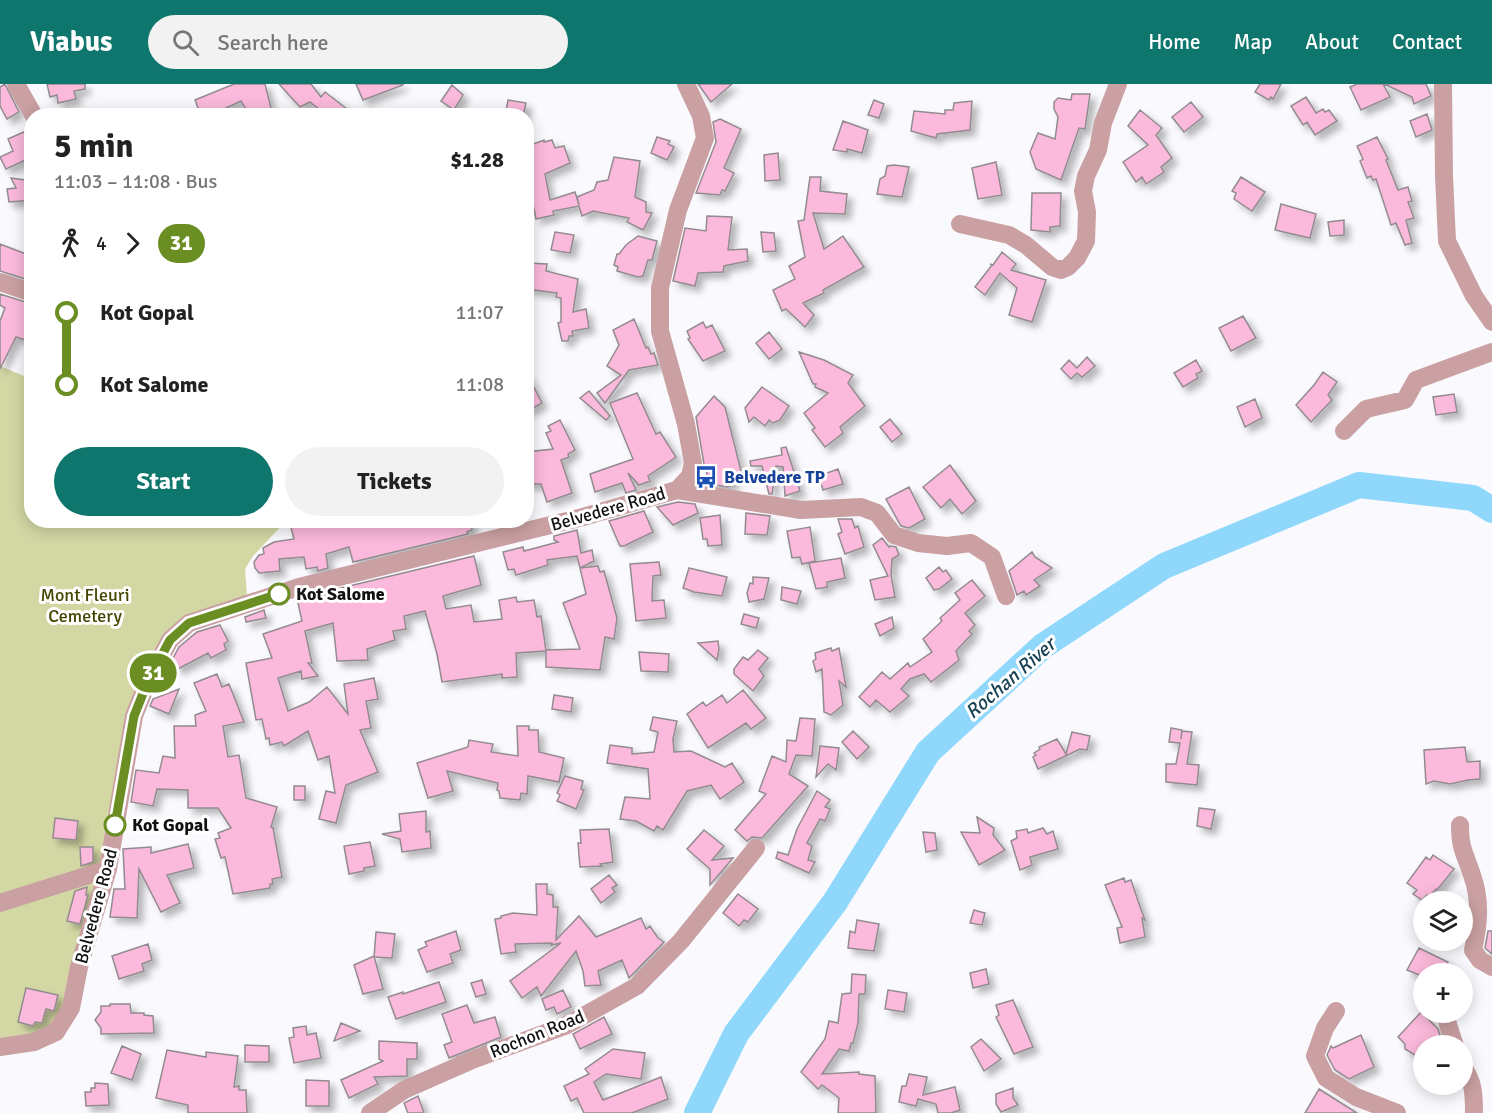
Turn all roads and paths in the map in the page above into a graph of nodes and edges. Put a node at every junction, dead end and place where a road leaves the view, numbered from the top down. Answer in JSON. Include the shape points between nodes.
{"nodes":[{"id":1,"x":16,"y":84,"type":"edge"},
{"id":2,"x":686,"y":84,"type":"edge"},
{"id":3,"x":1118,"y":84,"type":"edge"},
{"id":4,"x":1443,"y":84,"type":"edge"},
{"id":5,"x":30,"y":108,"type":"edge"},
{"id":6,"x":960,"y":224,"type":"dead end"},
{"id":7,"x":0,"y":282,"type":"edge"},
{"id":8,"x":24,"y":290,"type":"edge"},
{"id":9,"x":1492,"y":322,"type":"edge"},
{"id":10,"x":1492,"y":352,"type":"edge"},
{"id":11,"x":1344,"y":432,"type":"dead end"},
{"id":12,"x":677,"y":490,"type":"junction"},
{"id":13,"x":1005,"y":596,"type":"dead end"},
{"id":14,"x":1460,"y":825,"type":"dead end"},
{"id":15,"x":756,"y":848,"type":"dead end"},
{"id":16,"x":108,"y":869,"type":"junction"},
{"id":17,"x":0,"y":903,"type":"edge"},
{"id":18,"x":1492,"y":967,"type":"edge"},
{"id":19,"x":1336,"y":1011,"type":"dead end"},
{"id":20,"x":0,"y":1047,"type":"edge"},
{"id":21,"x":1473,"y":1089,"type":"edge"},
{"id":22,"x":370,"y":1113,"type":"edge"},
{"id":23,"x":1396,"y":1113,"type":"edge"},
{"id":24,"x":1474,"y":1113,"type":"edge"}],
"edges":[{"from":1,"to":5,"type":"street"},
{"from":2,"to":12,"type":"street","name":"Belvedere Road","via":[[701,116],[705,138],[678,210],[660,288],[660,332],[693,463],[690,477]]},
{"from":3,"to":6,"type":"street","via":[[1086,176],[1086,241],[1068,267],[1052,267],[1009,235]]},
{"from":4,"to":9,"type":"street","via":[[1447,241],[1474,296]]},
{"from":7,"to":8,"type":"street"},
{"from":10,"to":11,"type":"street","via":[[1416,380],[1405,400],[1366,410]]},
{"from":12,"to":13,"type":"street","via":[[801,510],[861,507],[877,513],[894,535],[927,544],[971,543],[992,557]]},
{"from":12,"to":16,"type":"street","name":"Belvedere Road","via":[[299,587],[189,623],[170,640],[134,716]]},
{"from":14,"to":18,"type":"street","via":[[1461,846],[1478,902],[1473,950]]},
{"from":15,"to":22,"type":"street","name":"Rochon Road","via":[[681,941],[637,986],[567,1025],[404,1090]]},
{"from":16,"to":17,"type":"street"},
{"from":16,"to":20,"type":"street","name":"Belvedere Road","via":[[71,1008],[56,1032],[34,1042]]},
{"from":19,"to":23,"type":"street","via":[[1315,1056],[1326,1078],[1356,1097]]},
{"from":21,"to":24,"type":"street"}]}
